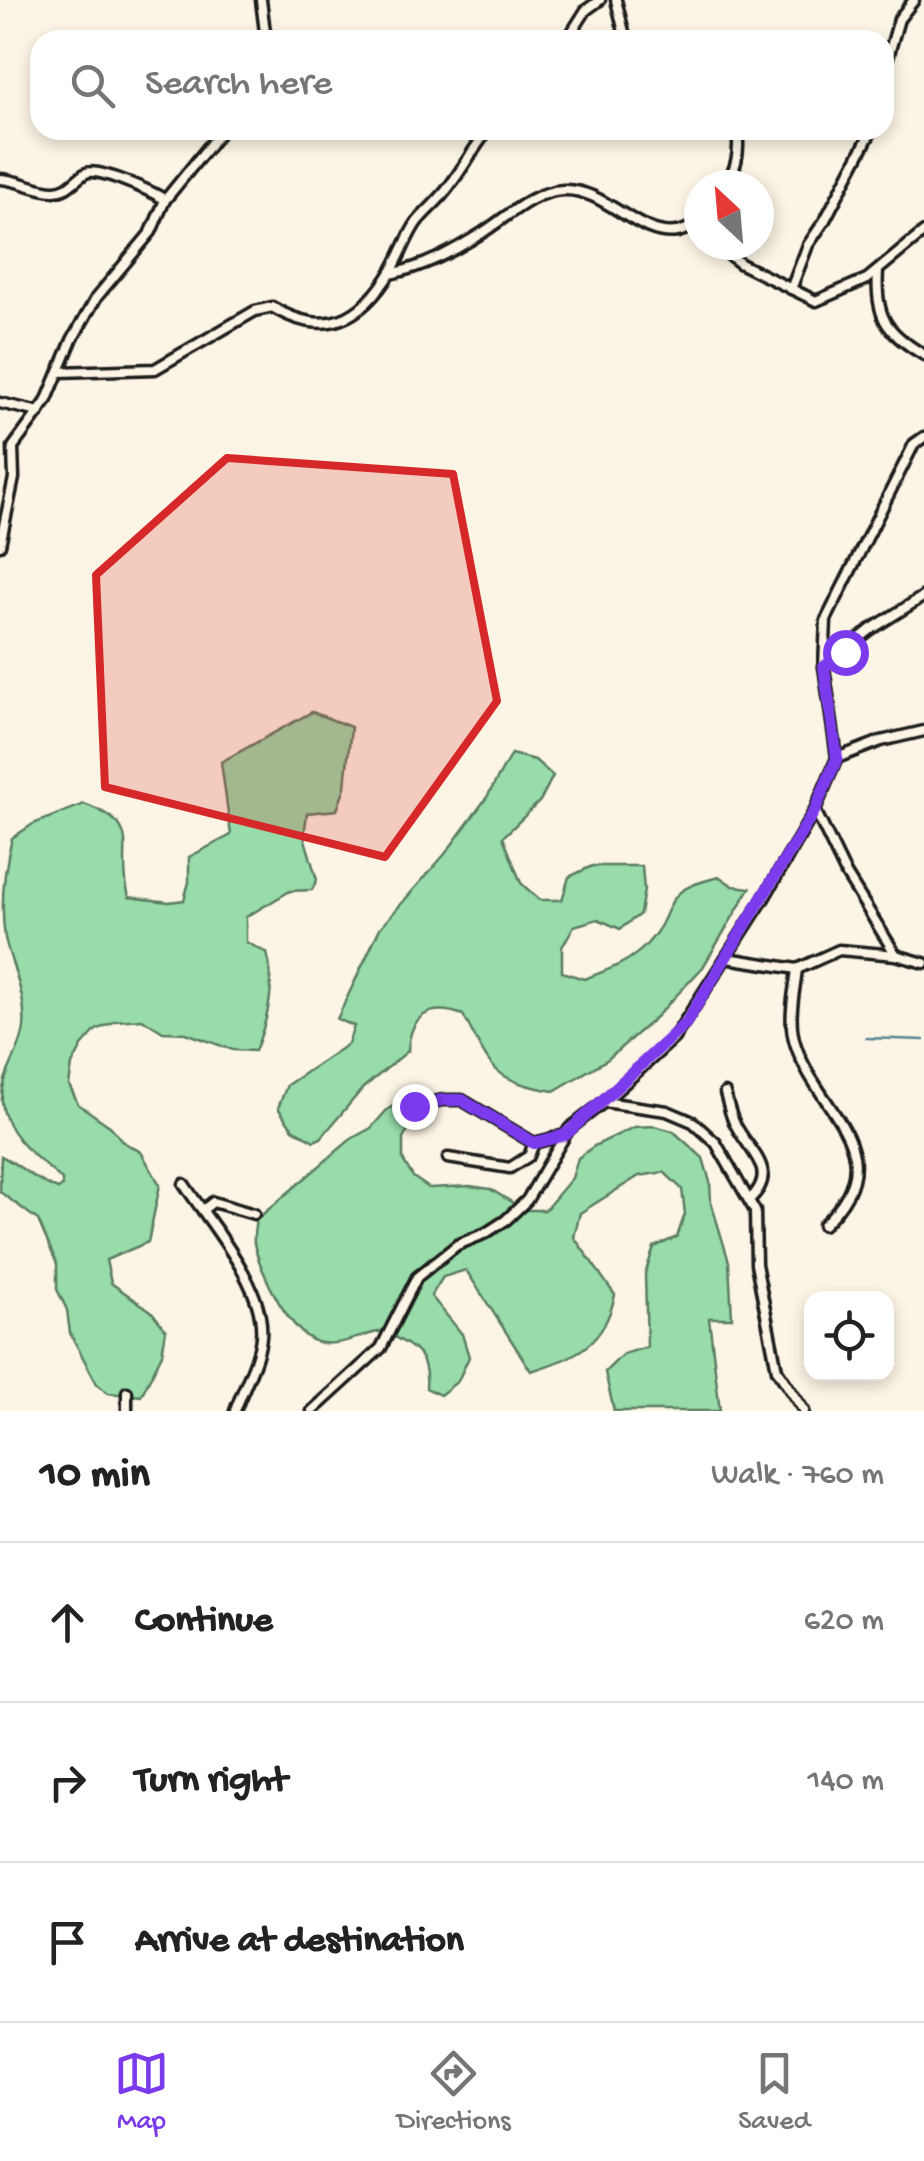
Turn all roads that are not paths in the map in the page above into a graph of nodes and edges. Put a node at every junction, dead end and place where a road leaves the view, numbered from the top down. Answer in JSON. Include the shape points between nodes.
{"nodes":[{"id":1,"x":261,"y":0,"type":"edge"},
{"id":2,"x":600,"y":0,"type":"edge"},
{"id":3,"x":616,"y":0,"type":"edge"},
{"id":4,"x":914,"y":0,"type":"edge"},
{"id":5,"x":265,"y":30,"type":"edge"},
{"id":6,"x":574,"y":30,"type":"edge"},
{"id":7,"x":624,"y":30,"type":"edge"},
{"id":8,"x":894,"y":36,"type":"edge"},
{"id":9,"x":214,"y":140,"type":"edge"},
{"id":10,"x":481,"y":140,"type":"edge"},
{"id":11,"x":739,"y":140,"type":"edge"},
{"id":12,"x":867,"y":140,"type":"edge"},
{"id":13,"x":734,"y":170,"type":"edge"},
{"id":14,"x":0,"y":179,"type":"edge"},
{"id":15,"x":165,"y":200,"type":"junction"},
{"id":16,"x":684,"y":229,"type":"edge"},
{"id":17,"x":924,"y":232,"type":"edge"},
{"id":18,"x":736,"y":260,"type":"edge"},
{"id":19,"x":878,"y":271,"type":"junction"},
{"id":20,"x":390,"y":274,"type":"junction"},
{"id":21,"x":791,"y":289,"type":"junction"},
{"id":22,"x":924,"y":355,"type":"edge"},
{"id":23,"x":59,"y":372,"type":"junction"},
{"id":24,"x":0,"y":403,"type":"edge"},
{"id":25,"x":39,"y":412,"type":"junction"},
{"id":26,"x":924,"y":437,"type":"edge"},
{"id":27,"x":0,"y":545,"type":"edge"},
{"id":28,"x":924,"y":596,"type":"edge"},
{"id":29,"x":824,"y":667,"type":"junction"},
{"id":30,"x":924,"y":732,"type":"edge"},
{"id":31,"x":837,"y":758,"type":"junction"},
{"id":32,"x":815,"y":810,"type":"junction"},
{"id":33,"x":896,"y":955,"type":"junction"},
{"id":34,"x":726,"y":958,"type":"junction"},
{"id":35,"x":924,"y":963,"type":"edge"},
{"id":36,"x":798,"y":969,"type":"junction"},
{"id":37,"x":725,"y":1093,"type":"dead end"},
{"id":38,"x":604,"y":1102,"type":"junction"},
{"id":39,"x":414,"y":1106,"type":"dead end"},
{"id":40,"x":565,"y":1135,"type":"junction"},
{"id":41,"x":534,"y":1143,"type":"junction"},
{"id":42,"x":448,"y":1158,"type":"dead end"},
{"id":43,"x":184,"y":1184,"type":"dead end"},
{"id":44,"x":748,"y":1200,"type":"junction"},
{"id":45,"x":203,"y":1210,"type":"junction"},
{"id":46,"x":254,"y":1214,"type":"dead end"},
{"id":47,"x":824,"y":1225,"type":"dead end"},
{"id":48,"x":127,"y":1392,"type":"dead end"},
{"id":49,"x":127,"y":1411,"type":"edge"},
{"id":50,"x":235,"y":1411,"type":"edge"},
{"id":51,"x":312,"y":1411,"type":"edge"},
{"id":52,"x":804,"y":1411,"type":"edge"}],
"edges":[{"from":1,"to":5,"type":"street"},
{"from":2,"to":6,"type":"street"},
{"from":3,"to":7,"type":"street"},
{"from":4,"to":8,"type":"street"},
{"from":9,"to":15,"type":"street"},
{"from":10,"to":20,"type":"street","via":[[416,223]]},
{"from":11,"to":13,"type":"street"},
{"from":12,"to":21,"type":"street"},
{"from":14,"to":15,"type":"street","via":[[56,192],[91,170]]},
{"from":15,"to":23,"type":"street","via":[[152,232],[96,298]]},
{"from":16,"to":20,"type":"street","via":[[661,231],[610,202],[558,190],[450,253]]},
{"from":17,"to":19,"type":"street"},
{"from":18,"to":21,"type":"street"},
{"from":19,"to":21,"type":"street","via":[[816,301]]},
{"from":19,"to":22,"type":"street","via":[[882,322]]},
{"from":20,"to":23,"type":"street","via":[[354,316],[306,322],[272,307],[155,369]]},
{"from":23,"to":25,"type":"street"},
{"from":24,"to":25,"type":"street"},
{"from":25,"to":27,"type":"street","via":[[13,447],[14,478]]},
{"from":26,"to":29,"type":"street","via":[[914,444],[826,620]]},
{"from":28,"to":29,"type":"street"},
{"from":29,"to":31,"type":"street"},
{"from":30,"to":31,"type":"street"},
{"from":31,"to":32,"type":"street"},
{"from":32,"to":33,"type":"street"},
{"from":32,"to":34,"type":"street"},
{"from":33,"to":35,"type":"street"},
{"from":33,"to":36,"type":"street","via":[[838,950]]},
{"from":34,"to":36,"type":"street"},
{"from":34,"to":38,"type":"street","via":[[686,1023]]},
{"from":36,"to":47,"type":"street","via":[[790,1025],[796,1046],[855,1149],[854,1175]]},
{"from":37,"to":44,"type":"street","via":[[735,1124],[762,1162],[759,1189]]},
{"from":38,"to":40,"type":"street"},
{"from":38,"to":44,"type":"street","via":[[646,1106],[701,1127]]},
{"from":39,"to":41,"type":"street","via":[[462,1100]]},
{"from":40,"to":41,"type":"street"},
{"from":40,"to":51,"type":"street","via":[[527,1200],[418,1277],[381,1348]]},
{"from":41,"to":42,"type":"street","via":[[529,1156],[510,1168]]},
{"from":43,"to":45,"type":"street"},
{"from":44,"to":52,"type":"street","via":[[756,1212],[756,1264],[778,1370]]},
{"from":45,"to":46,"type":"street","via":[[213,1202]]},
{"from":45,"to":50,"type":"street","via":[[242,1272],[262,1335]]},
{"from":48,"to":49,"type":"street"}]}
